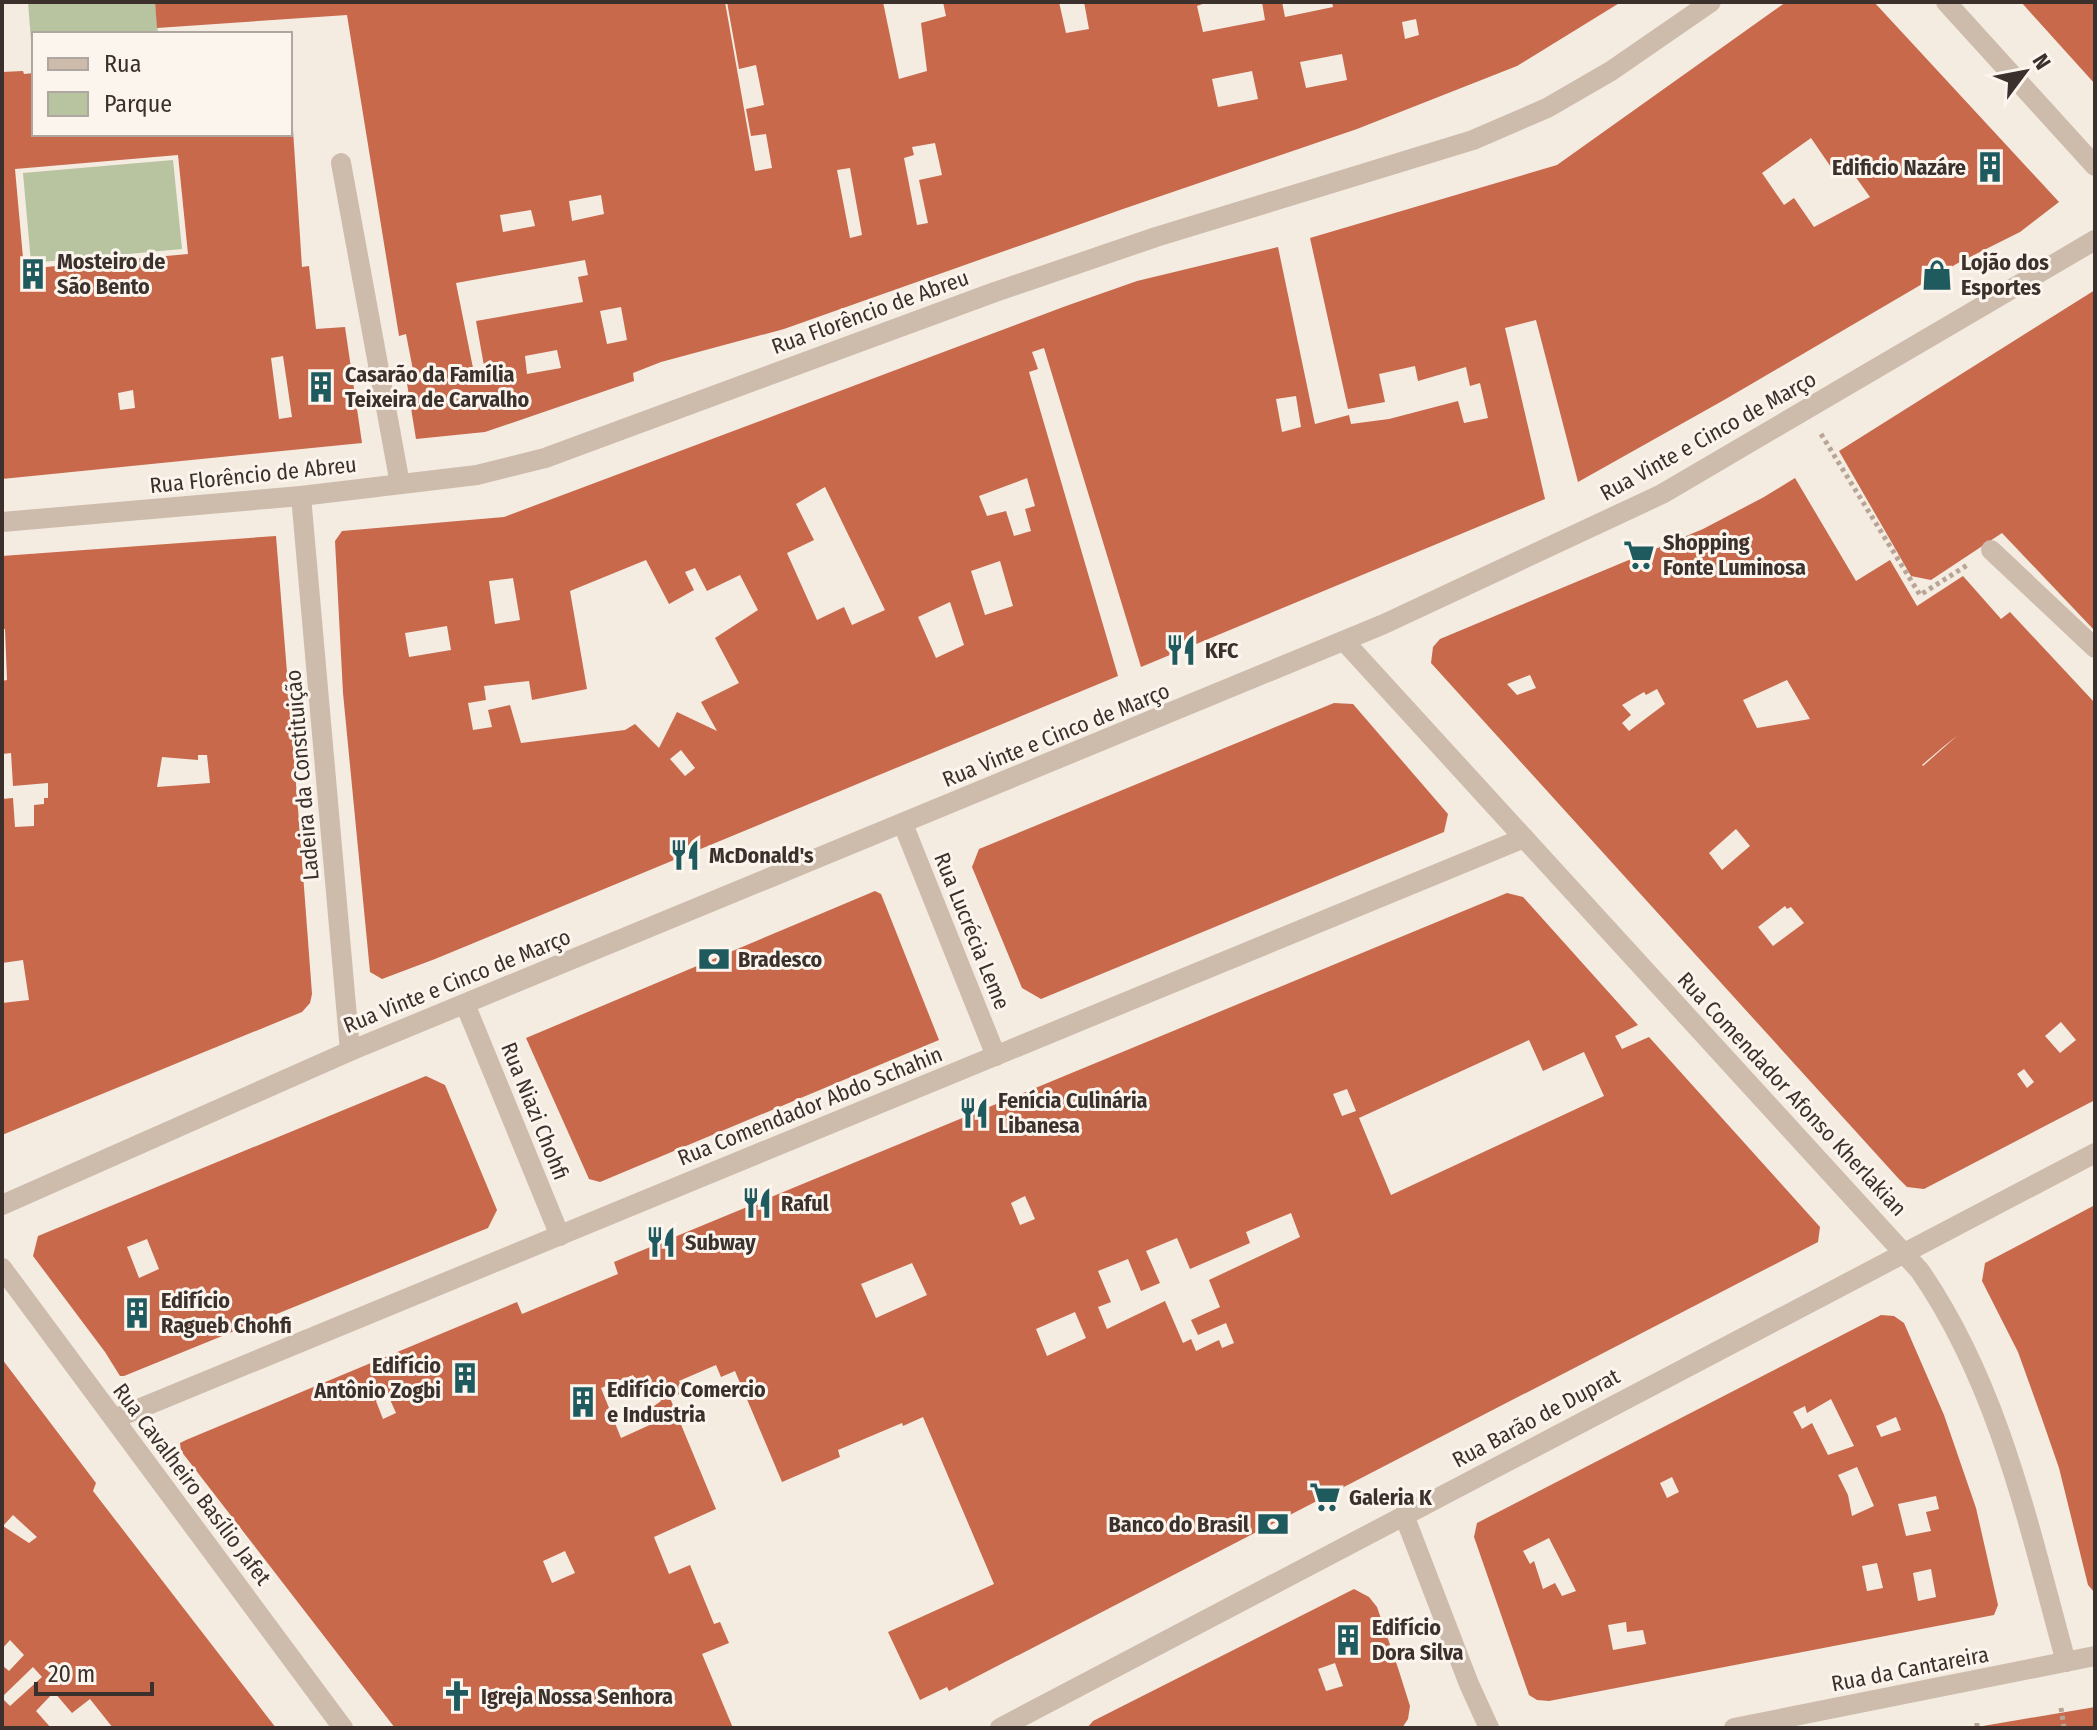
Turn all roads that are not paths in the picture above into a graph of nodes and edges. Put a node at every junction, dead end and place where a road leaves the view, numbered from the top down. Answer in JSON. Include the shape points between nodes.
{"nodes":[{"id":1,"x":1711,"y":2,"type":"edge"},
{"id":2,"x":1946,"y":2,"type":"edge"},
{"id":3,"x":341,"y":163,"type":"dead end"},
{"id":4,"x":2095,"y":166,"type":"edge"},
{"id":5,"x":2095,"y":240,"type":"edge"},
{"id":6,"x":400,"y":484,"type":"junction"},
{"id":7,"x":301,"y":496,"type":"junction"},
{"id":8,"x":2,"y":522,"type":"edge"},
{"id":9,"x":1991,"y":550,"type":"road end"},
{"id":10,"x":1344,"y":641,"type":"junction"},
{"id":11,"x":2095,"y":648,"type":"edge"},
{"id":12,"x":903,"y":824,"type":"junction"},
{"id":13,"x":1524,"y":838,"type":"junction"},
{"id":14,"x":465,"y":1004,"type":"junction"},
{"id":15,"x":350,"y":1051,"type":"junction"},
{"id":16,"x":996,"y":1056,"type":"junction"},
{"id":17,"x":2095,"y":1153,"type":"edge"},
{"id":18,"x":2,"y":1205,"type":"edge"},
{"id":19,"x":560,"y":1236,"type":"junction"},
{"id":20,"x":1904,"y":1252,"type":"junction"},
{"id":21,"x":2,"y":1268,"type":"edge"},
{"id":22,"x":114,"y":1419,"type":"junction"},
{"id":23,"x":1404,"y":1515,"type":"junction"},
{"id":24,"x":2095,"y":1656,"type":"edge"},
{"id":25,"x":2066,"y":1662,"type":"junction"},
{"id":26,"x":1005,"y":1727,"type":"edge"},
{"id":27,"x":343,"y":1728,"type":"edge"},
{"id":28,"x":1489,"y":1728,"type":"edge"},
{"id":29,"x":1734,"y":1728,"type":"edge"}],
"edges":[{"from":1,"to":6,"type":"street","name":"Rua Florêncio de Abreu","via":[[1611,71],[1547,108],[1473,140],[995,292],[545,458],[477,475]]},
{"from":2,"to":4,"type":"street"},
{"from":3,"to":6,"type":"street"},
{"from":5,"to":10,"type":"street","name":"Rua Vinte e Cinco de Março","via":[[1662,494]]},
{"from":6,"to":7,"type":"street","name":"Rua Florêncio de Abreu"},
{"from":7,"to":8,"type":"street","name":"Rua Florêncio de Abreu"},
{"from":7,"to":15,"type":"street","name":"Ladeira da Constituição"},
{"from":9,"to":11,"type":"street"},
{"from":10,"to":12,"type":"street","name":"Rua Vinte e Cinco de Março"},
{"from":10,"to":13,"type":"street","name":"Rua Comendador Afonso Kherlakian"},
{"from":12,"to":14,"type":"street","name":"Rua Vinte e Cinco de Março"},
{"from":12,"to":16,"type":"street","name":"Rua Lucrécia Leme"},
{"from":13,"to":16,"type":"street","name":"Rua Comendador Abdo Schahin"},
{"from":13,"to":20,"type":"street","name":"Rua Comendador Afonso Kherlakian"},
{"from":14,"to":15,"type":"street","name":"Rua Vinte e Cinco de Março"},
{"from":14,"to":19,"type":"street","name":"Rua Niazi Chohfi"},
{"from":15,"to":18,"type":"street","name":"Rua Vinte e Cinco de Março"},
{"from":16,"to":19,"type":"street","name":"Rua Comendador Abdo Schahin"},
{"from":17,"to":20,"type":"street","name":"Rua Barão de Duprat"},
{"from":19,"to":22,"type":"street","name":"Rua Comendador Abdo Schahin"},
{"from":20,"to":23,"type":"street","name":"Rua Barão de Duprat"},
{"from":20,"to":25,"type":"street","name":"Rua Comendador Afonso Kherlakian","via":[[1943,1304],[1985,1389]]},
{"from":21,"to":22,"type":"street","name":"Rua Cavalheiro Basílio Jafet"},
{"from":22,"to":27,"type":"street","name":"Rua Cavalheiro Basílio Jafet"},
{"from":23,"to":26,"type":"street","name":"Rua Barão de Duprat"},
{"from":23,"to":28,"type":"street"},
{"from":24,"to":25,"type":"street","name":"Rua da Cantareira"},
{"from":25,"to":29,"type":"street","name":"Rua da Cantareira"}]}
